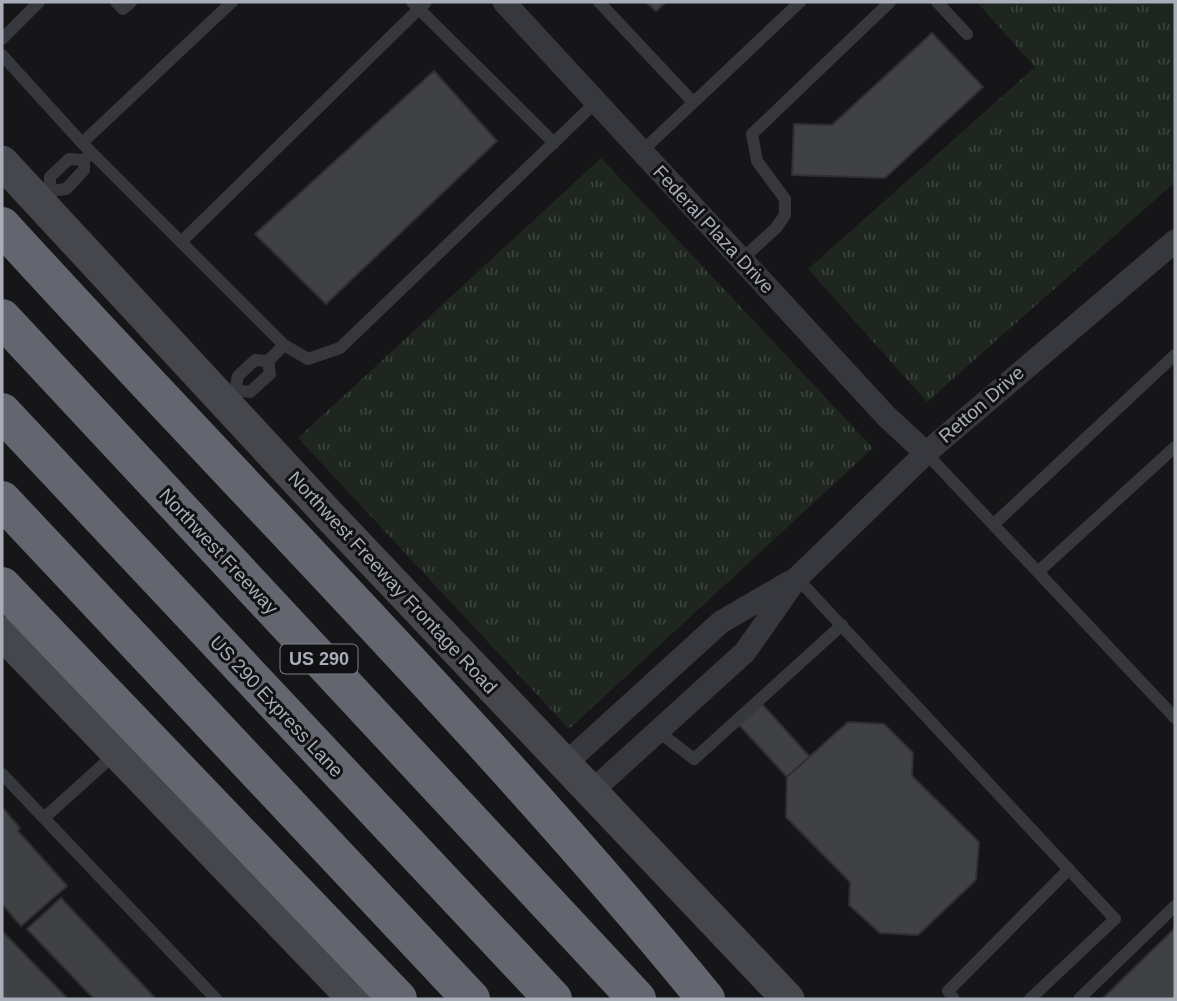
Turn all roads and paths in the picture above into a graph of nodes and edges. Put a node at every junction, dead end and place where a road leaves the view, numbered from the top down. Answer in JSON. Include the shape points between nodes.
{"nodes":[{"id":1,"x":38,"y":2,"type":"edge"},
{"id":2,"x":116,"y":2,"type":"edge"},
{"id":3,"x":131,"y":2,"type":"edge"},
{"id":4,"x":232,"y":2,"type":"edge"},
{"id":5,"x":504,"y":2,"type":"edge"},
{"id":6,"x":599,"y":2,"type":"edge"},
{"id":7,"x":800,"y":2,"type":"edge"},
{"id":8,"x":890,"y":2,"type":"edge"},
{"id":9,"x":937,"y":2,"type":"edge"},
{"id":10,"x":419,"y":4,"type":"edge"},
{"id":11,"x":967,"y":34,"type":"dead end"},
{"id":12,"x":2,"y":39,"type":"edge"},
{"id":13,"x":2,"y":55,"type":"edge"},
{"id":14,"x":596,"y":102,"type":"junction"},
{"id":15,"x":693,"y":102,"type":"junction"},
{"id":16,"x":82,"y":143,"type":"junction"},
{"id":17,"x":554,"y":143,"type":"junction"},
{"id":18,"x":642,"y":150,"type":"junction"},
{"id":19,"x":88,"y":157,"type":"junction"},
{"id":20,"x":2,"y":162,"type":"edge"},
{"id":21,"x":44,"y":196,"type":"junction"},
{"id":22,"x":2,"y":226,"type":"edge"},
{"id":23,"x":1175,"y":241,"type":"edge"},
{"id":24,"x":181,"y":243,"type":"junction"},
{"id":25,"x":742,"y":259,"type":"junction"},
{"id":26,"x":2,"y":318,"type":"edge"},
{"id":27,"x":284,"y":345,"type":"junction"},
{"id":28,"x":1175,"y":355,"type":"edge"},
{"id":29,"x":268,"y":361,"type":"junction"},
{"id":30,"x":230,"y":396,"type":"junction"},
{"id":31,"x":2,"y":412,"type":"edge"},
{"id":32,"x":1175,"y":447,"type":"edge"},
{"id":33,"x":926,"y":453,"type":"junction"},
{"id":34,"x":2,"y":500,"type":"edge"},
{"id":35,"x":994,"y":524,"type":"junction"},
{"id":36,"x":1039,"y":570,"type":"junction"},
{"id":37,"x":797,"y":578,"type":"junction"},
{"id":38,"x":2,"y":586,"type":"edge"},
{"id":39,"x":842,"y":625,"type":"junction"},
{"id":40,"x":2,"y":634,"type":"edge"},
{"id":41,"x":1175,"y":718,"type":"edge"},
{"id":42,"x":659,"y":732,"type":"junction"},
{"id":43,"x":117,"y":752,"type":"junction"},
{"id":44,"x":565,"y":764,"type":"junction"},
{"id":45,"x":2,"y":774,"type":"edge"},
{"id":46,"x":592,"y":792,"type":"junction"},
{"id":47,"x":44,"y":818,"type":"junction"},
{"id":48,"x":1069,"y":869,"type":"junction"},
{"id":49,"x":1175,"y":906,"type":"edge"},
{"id":50,"x":216,"y":999,"type":"edge"},
{"id":51,"x":355,"y":999,"type":"edge"},
{"id":52,"x":398,"y":999,"type":"edge"},
{"id":53,"x":471,"y":999,"type":"edge"},
{"id":54,"x":552,"y":999,"type":"edge"},
{"id":55,"x":637,"y":999,"type":"edge"},
{"id":56,"x":706,"y":999,"type":"edge"},
{"id":57,"x":788,"y":999,"type":"edge"},
{"id":58,"x":954,"y":999,"type":"edge"},
{"id":59,"x":1030,"y":999,"type":"edge"},
{"id":60,"x":1079,"y":999,"type":"edge"}],
"edges":[{"from":1,"to":12,"type":"lane"},
{"from":2,"to":3,"type":"lane","via":[[123,9]]},
{"from":4,"to":16,"type":"lane"},
{"from":5,"to":14,"type":"street","name":"Federal Plaza Drive"},
{"from":6,"to":15,"type":"lane"},
{"from":7,"to":15,"type":"lane"},
{"from":8,"to":25,"type":"lane","via":[[752,134],[757,160],[785,199],[785,215]]},
{"from":9,"to":11,"type":"lane"},
{"from":10,"to":17,"type":"lane"},
{"from":10,"to":24,"type":"lane"},
{"from":13,"to":16,"type":"lane"},
{"from":14,"to":17,"type":"lane"},
{"from":14,"to":18,"type":"street","name":"Federal Plaza Drive"},
{"from":15,"to":18,"type":"lane"},
{"from":16,"to":19,"type":"lane"},
{"from":17,"to":27,"type":"lane","via":[[340,348],[308,359]]},
{"from":18,"to":25,"type":"street","name":"Federal Plaza Drive"},
{"from":19,"to":21,"type":"lane","via":[[84,170],[66,189]]},
{"from":19,"to":21,"type":"lane","via":[[68,159],[50,177]]},
{"from":19,"to":24,"type":"lane"},
{"from":20,"to":21,"type":"main road","name":"Northwest Freeway Frontage Road"},
{"from":21,"to":30,"type":"main road","name":"Northwest Freeway Frontage Road"},
{"from":22,"to":56,"type":"highway","via":[[518,780]]},
{"from":23,"to":33,"type":"street","name":"Retton Drive"},
{"from":24,"to":27,"type":"lane"},
{"from":25,"to":33,"type":"street","name":"Federal Plaza Drive","via":[[887,417]]},
{"from":26,"to":55,"type":"highway","name":"Northwest Freeway","number":"US 290"},
{"from":27,"to":29,"type":"lane"},
{"from":28,"to":35,"type":"lane"},
{"from":29,"to":30,"type":"lane","via":[[255,360],[238,376]]},
{"from":29,"to":30,"type":"lane","via":[[270,374],[250,392]]},
{"from":30,"to":44,"type":"main road","name":"Northwest Freeway Frontage Road"},
{"from":31,"to":54,"type":"highway","name":"US 290 Express Lane"},
{"from":32,"to":36,"type":"lane"},
{"from":33,"to":35,"type":"lane"},
{"from":33,"to":37,"type":"street","name":"Retton Drive"},
{"from":34,"to":53,"type":"highway"},
{"from":35,"to":36,"type":"lane"},
{"from":36,"to":41,"type":"lane"},
{"from":37,"to":39,"type":"lane"},
{"from":37,"to":42,"type":"street","name":"Retton Drive","via":[[746,652]]},
{"from":37,"to":44,"type":"street","name":"Retton Drive","via":[[721,622]]},
{"from":38,"to":52,"type":"highway"},
{"from":39,"to":42,"type":"lane","via":[[694,759]]},
{"from":39,"to":48,"type":"lane"},
{"from":40,"to":43,"type":"main road"},
{"from":42,"to":46,"type":"street","name":"Retton Drive"},
{"from":43,"to":47,"type":"lane"},
{"from":43,"to":51,"type":"main road"},
{"from":44,"to":46,"type":"main road","name":"Northwest Freeway Frontage Road"},
{"from":45,"to":47,"type":"lane"},
{"from":46,"to":57,"type":"main road","name":"Northwest Freeway Frontage Road"},
{"from":47,"to":50,"type":"lane"},
{"from":48,"to":58,"type":"lane","via":[[947,991]]},
{"from":48,"to":59,"type":"lane","via":[[1115,919]]},
{"from":49,"to":60,"type":"lane"}]}
